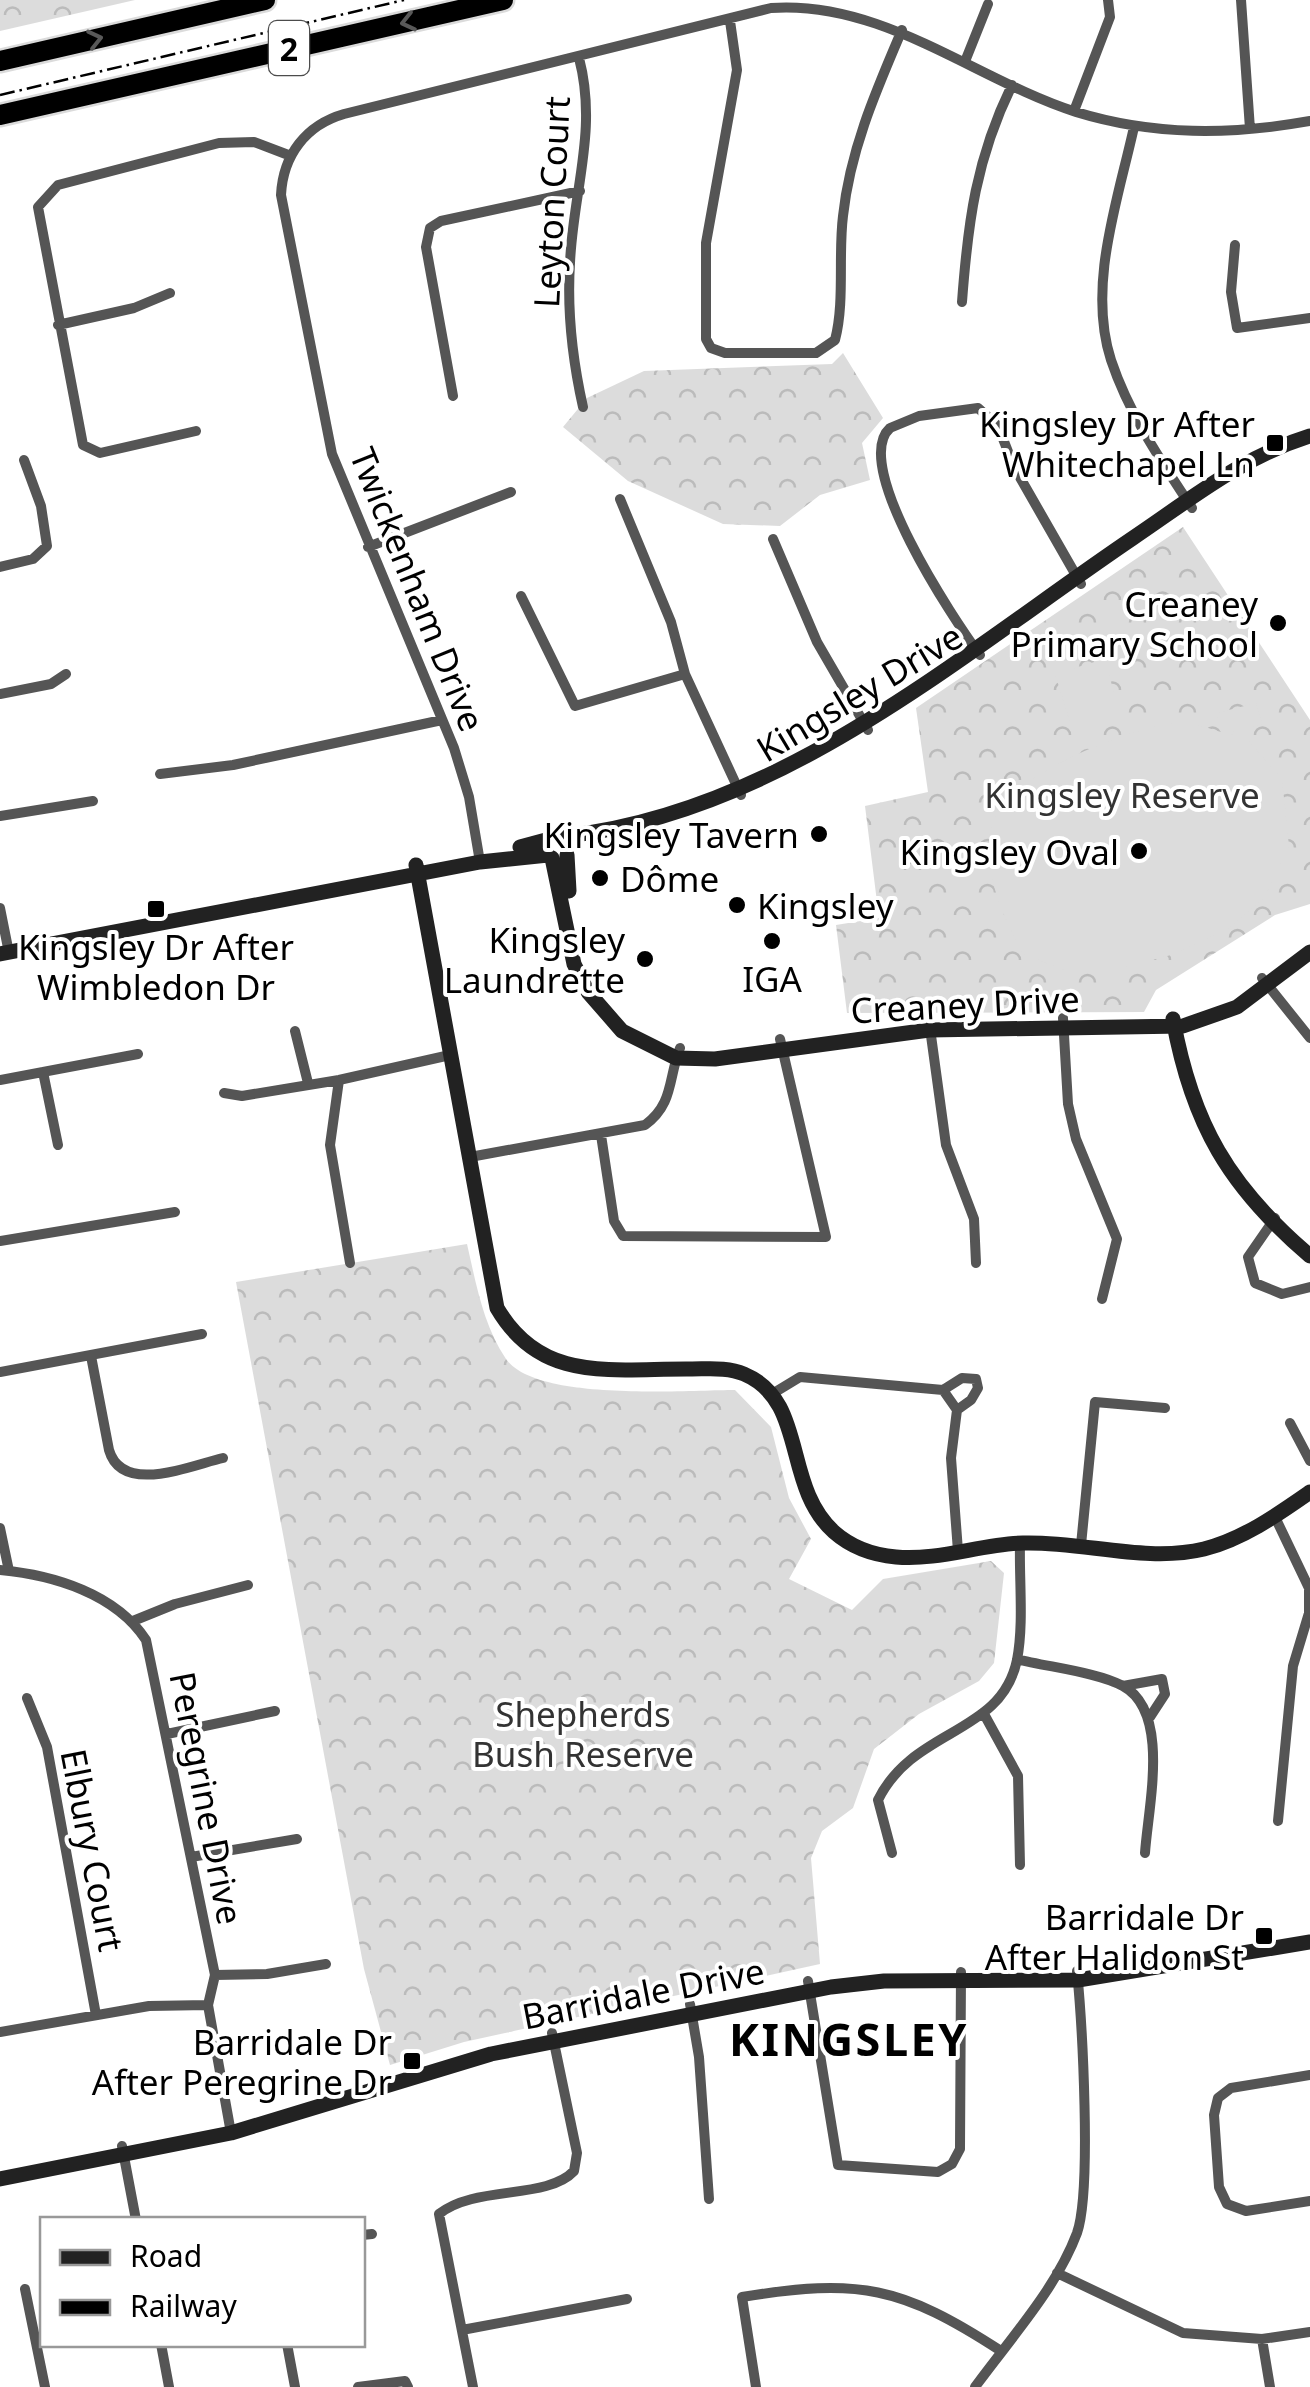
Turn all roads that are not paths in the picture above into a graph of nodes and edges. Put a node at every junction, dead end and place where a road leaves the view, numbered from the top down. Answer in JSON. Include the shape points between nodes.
{"nodes":[{"id":1,"x":265,"y":0,"type":"edge"},
{"id":2,"x":503,"y":0,"type":"edge"},
{"id":3,"x":1108,"y":0,"type":"edge"},
{"id":4,"x":1241,"y":0,"type":"edge"},
{"id":5,"x":988,"y":4,"type":"dead end"},
{"id":6,"x":730,"y":21,"type":"junction"},
{"id":7,"x":902,"y":30,"type":"junction"},
{"id":8,"x":580,"y":58,"type":"junction"},
{"id":9,"x":966,"y":58,"type":"junction"},
{"id":10,"x":0,"y":61,"type":"edge"},
{"id":11,"x":1012,"y":85,"type":"junction"},
{"id":12,"x":1074,"y":111,"type":"junction"},
{"id":13,"x":0,"y":115,"type":"edge"},
{"id":14,"x":1310,"y":121,"type":"edge"},
{"id":15,"x":1134,"y":126,"type":"junction"},
{"id":16,"x":1250,"y":129,"type":"junction"},
{"id":17,"x":290,"y":156,"type":"junction"},
{"id":18,"x":580,"y":191,"type":"junction"},
{"id":19,"x":1235,"y":245,"type":"dead end"},
{"id":20,"x":170,"y":293,"type":"dead end"},
{"id":21,"x":962,"y":302,"type":"dead end"},
{"id":22,"x":1310,"y":318,"type":"edge"},
{"id":23,"x":58,"y":325,"type":"junction"},
{"id":24,"x":453,"y":396,"type":"dead end"},
{"id":25,"x":583,"y":407,"type":"dead end"},
{"id":26,"x":196,"y":431,"type":"dead end"},
{"id":27,"x":1310,"y":436,"type":"edge"},
{"id":28,"x":1310,"y":445,"type":"edge"},
{"id":29,"x":24,"y":460,"type":"dead end"},
{"id":30,"x":511,"y":492,"type":"dead end"},
{"id":31,"x":620,"y":499,"type":"dead end"},
{"id":32,"x":1189,"y":504,"type":"junction"},
{"id":33,"x":773,"y":540,"type":"dead end"},
{"id":34,"x":368,"y":547,"type":"junction"},
{"id":35,"x":0,"y":567,"type":"edge"},
{"id":36,"x":1079,"y":580,"type":"junction"},
{"id":37,"x":521,"y":596,"type":"dead end"},
{"id":38,"x":977,"y":651,"type":"junction"},
{"id":39,"x":66,"y":674,"type":"dead end"},
{"id":40,"x":685,"y":674,"type":"junction"},
{"id":41,"x":0,"y":694,"type":"edge"},
{"id":42,"x":442,"y":720,"type":"junction"},
{"id":43,"x":865,"y":727,"type":"junction"},
{"id":44,"x":160,"y":774,"type":"dead end"},
{"id":45,"x":739,"y":791,"type":"junction"},
{"id":46,"x":93,"y":801,"type":"dead end"},
{"id":47,"x":0,"y":816,"type":"edge"},
{"id":48,"x":558,"y":849,"type":"junction"},
{"id":49,"x":479,"y":857,"type":"junction"},
{"id":50,"x":412,"y":870,"type":"junction"},
{"id":51,"x":0,"y":908,"type":"edge"},
{"id":52,"x":1310,"y":941,"type":"edge"},
{"id":53,"x":4,"y":949,"type":"edge"},
{"id":54,"x":1310,"y":952,"type":"edge"},
{"id":55,"x":1265,"y":982,"type":"junction"},
{"id":56,"x":1063,"y":1022,"type":"junction"},
{"id":57,"x":1178,"y":1022,"type":"junction"},
{"id":58,"x":929,"y":1025,"type":"junction"},
{"id":59,"x":295,"y":1030,"type":"dead end"},
{"id":60,"x":1310,"y":1038,"type":"edge"},
{"id":61,"x":781,"y":1043,"type":"junction"},
{"id":62,"x":678,"y":1053,"type":"junction"},
{"id":63,"x":138,"y":1054,"type":"dead end"},
{"id":64,"x":450,"y":1055,"type":"junction"},
{"id":65,"x":43,"y":1072,"type":"junction"},
{"id":66,"x":0,"y":1080,"type":"edge"},
{"id":67,"x":339,"y":1080,"type":"junction"},
{"id":68,"x":308,"y":1083,"type":"junction"},
{"id":69,"x":224,"y":1093,"type":"dead end"},
{"id":70,"x":601,"y":1135,"type":"junction"},
{"id":71,"x":58,"y":1145,"type":"dead end"},
{"id":72,"x":470,"y":1157,"type":"junction"},
{"id":73,"x":175,"y":1212,"type":"dead end"},
{"id":74,"x":1274,"y":1220,"type":"junction"},
{"id":75,"x":0,"y":1241,"type":"edge"},
{"id":76,"x":1310,"y":1244,"type":"edge"},
{"id":77,"x":1310,"y":1256,"type":"edge"},
{"id":78,"x":350,"y":1263,"type":"dead end"},
{"id":79,"x":976,"y":1263,"type":"dead end"},
{"id":80,"x":1310,"y":1287,"type":"edge"},
{"id":81,"x":1102,"y":1298,"type":"dead end"},
{"id":82,"x":202,"y":1334,"type":"dead end"},
{"id":83,"x":91,"y":1356,"type":"junction"},
{"id":84,"x":0,"y":1372,"type":"edge"},
{"id":85,"x":944,"y":1390,"type":"junction"},
{"id":86,"x":772,"y":1394,"type":"junction"},
{"id":87,"x":1165,"y":1408,"type":"dead end"},
{"id":88,"x":956,"y":1410,"type":"junction"},
{"id":89,"x":1290,"y":1423,"type":"dead end"},
{"id":90,"x":224,"y":1458,"type":"dead end"},
{"id":91,"x":1310,"y":1461,"type":"edge"},
{"id":92,"x":1310,"y":1492,"type":"edge"},
{"id":93,"x":1274,"y":1517,"type":"junction"},
{"id":94,"x":0,"y":1528,"type":"edge"},
{"id":95,"x":1020,"y":1542,"type":"junction"},
{"id":96,"x":1082,"y":1545,"type":"junction"},
{"id":97,"x":958,"y":1551,"type":"junction"},
{"id":98,"x":4,"y":1571,"type":"edge"},
{"id":99,"x":248,"y":1585,"type":"dead end"},
{"id":100,"x":134,"y":1621,"type":"junction"},
{"id":101,"x":1017,"y":1659,"type":"junction"},
{"id":102,"x":1122,"y":1686,"type":"junction"},
{"id":103,"x":26,"y":1698,"type":"dead end"},
{"id":104,"x":275,"y":1712,"type":"dead end"},
{"id":105,"x":984,"y":1714,"type":"junction"},
{"id":106,"x":1150,"y":1718,"type":"junction"},
{"id":107,"x":168,"y":1734,"type":"junction"},
{"id":108,"x":1278,"y":1821,"type":"dead end"},
{"id":109,"x":297,"y":1839,"type":"dead end"},
{"id":110,"x":892,"y":1853,"type":"dead end"},
{"id":111,"x":1145,"y":1853,"type":"dead end"},
{"id":112,"x":190,"y":1857,"type":"junction"},
{"id":113,"x":1020,"y":1865,"type":"dead end"},
{"id":114,"x":1310,"y":1934,"type":"edge"},
{"id":115,"x":1310,"y":1942,"type":"edge"},
{"id":116,"x":326,"y":1964,"type":"dead end"},
{"id":117,"x":215,"y":1976,"type":"junction"},
{"id":118,"x":961,"y":1976,"type":"junction"},
{"id":119,"x":1077,"y":1976,"type":"junction"},
{"id":120,"x":809,"y":1986,"type":"junction"},
{"id":121,"x":208,"y":2005,"type":"junction"},
{"id":122,"x":691,"y":2008,"type":"junction"},
{"id":123,"x":96,"y":2014,"type":"junction"},
{"id":124,"x":0,"y":2032,"type":"edge"},
{"id":125,"x":553,"y":2036,"type":"junction"},
{"id":126,"x":1310,"y":2075,"type":"edge"},
{"id":127,"x":230,"y":2128,"type":"junction"},
{"id":128,"x":123,"y":2150,"type":"junction"},
{"id":129,"x":0,"y":2170,"type":"edge"},
{"id":130,"x":0,"y":2178,"type":"edge"},
{"id":131,"x":710,"y":2199,"type":"dead end"},
{"id":132,"x":1310,"y":2200,"type":"edge"},
{"id":133,"x":135,"y":2217,"type":"edge"},
{"id":134,"x":1057,"y":2273,"type":"junction"},
{"id":135,"x":25,"y":2289,"type":"dead end"},
{"id":136,"x":626,"y":2300,"type":"dead end"},
{"id":137,"x":462,"y":2330,"type":"junction"},
{"id":138,"x":1310,"y":2332,"type":"edge"},
{"id":139,"x":1262,"y":2340,"type":"junction"},
{"id":140,"x":161,"y":2347,"type":"edge"},
{"id":141,"x":287,"y":2347,"type":"edge"},
{"id":142,"x":1001,"y":2351,"type":"junction"},
{"id":143,"x":45,"y":2387,"type":"edge"},
{"id":144,"x":169,"y":2387,"type":"edge"},
{"id":145,"x":295,"y":2387,"type":"edge"},
{"id":146,"x":358,"y":2387,"type":"edge"},
{"id":147,"x":408,"y":2387,"type":"edge"},
{"id":148,"x":473,"y":2387,"type":"edge"},
{"id":149,"x":756,"y":2387,"type":"edge"},
{"id":150,"x":975,"y":2387,"type":"edge"},
{"id":151,"x":1270,"y":2387,"type":"edge"}],
"edges":[{"from":10,"to":1,"type":"highway","number":"2","one_way":true},
{"from":2,"to":13,"type":"highway","number":"2","one_way":true},
{"from":3,"to":12,"type":"street","via":[[1110,16]]},
{"from":4,"to":16,"type":"street"},
{"from":5,"to":9,"type":"street"},
{"from":6,"to":7,"type":"street","via":[[771,8],[821,4]]},
{"from":6,"to":7,"type":"street","via":[[737,81],[705,261],[706,339],[725,354],[816,352],[832,344],[850,172]]},
{"from":6,"to":8,"type":"street"},
{"from":7,"to":9,"type":"street"},
{"from":8,"to":17,"type":"street","via":[[337,116],[310,131]]},
{"from":8,"to":18,"type":"street","name":"Leyton Court","via":[[589,121]]},
{"from":9,"to":11,"type":"street"},
{"from":11,"to":12,"type":"street"},
{"from":11,"to":21,"type":"street","via":[[986,138],[968,214]]},
{"from":12,"to":15,"type":"street"},
{"from":14,"to":16,"type":"street"},
{"from":15,"to":16,"type":"street"},
{"from":15,"to":32,"type":"street","via":[[1106,254],[1110,356],[1130,408]]},
{"from":17,"to":23,"type":"street","via":[[260,143],[226,142],[48,191],[37,221]]},
{"from":17,"to":34,"type":"street","name":"Twickenham Drive","via":[[281,194],[302,308],[330,445]]},
{"from":18,"to":24,"type":"street","via":[[430,228],[426,248]]},
{"from":18,"to":25,"type":"street","name":"Leyton Court","via":[[570,276]]},
{"from":19,"to":22,"type":"street","via":[[1236,328]]},
{"from":20,"to":23,"type":"street"},
{"from":23,"to":26,"type":"street","via":[[88,450],[100,454]]},
{"from":27,"to":32,"type":"street","name":"Kingsley Drive","via":[[1246,462]]},
{"from":28,"to":32,"type":"street","name":"Kingsley Drive","via":[[1253,467]]},
{"from":29,"to":35,"type":"street","via":[[41,506],[46,546],[33,559]]},
{"from":30,"to":34,"type":"street"},
{"from":31,"to":40,"type":"street"},
{"from":32,"to":36,"type":"street","name":"Kingsley Drive"},
{"from":33,"to":43,"type":"street","via":[[817,642]]},
{"from":34,"to":42,"type":"street","name":"Twickenham Drive"},
{"from":36,"to":38,"type":"street","name":"Kingsley Drive"},
{"from":36,"to":38,"type":"street","via":[[998,426],[978,408],[920,416],[890,428],[879,450],[887,488],[936,588]]},
{"from":37,"to":40,"type":"street","via":[[576,706]]},
{"from":38,"to":43,"type":"street","name":"Kingsley Drive"},
{"from":39,"to":41,"type":"street","via":[[51,684]]},
{"from":40,"to":45,"type":"street"},
{"from":42,"to":44,"type":"street"},
{"from":42,"to":49,"type":"street","name":"Twickenham Drive","via":[[462,770]]},
{"from":43,"to":45,"type":"street","name":"Kingsley Drive"},
{"from":45,"to":48,"type":"street","name":"Kingsley Drive"},
{"from":46,"to":47,"type":"street"},
{"from":48,"to":49,"type":"street","name":"Kingsley Drive"},
{"from":48,"to":62,"type":"street","name":"Creaney Drive","via":[[574,964],[594,1002],[622,1031]]},
{"from":49,"to":50,"type":"street","name":"Kingsley Drive"},
{"from":50,"to":53,"type":"street","name":"Kingsley Drive"},
{"from":50,"to":64,"type":"street"},
{"from":51,"to":53,"type":"street"},
{"from":52,"to":55,"type":"street","name":"Creaney Drive"},
{"from":54,"to":55,"type":"street","name":"Creaney Drive"},
{"from":55,"to":57,"type":"street","name":"Creaney Drive","via":[[1237,1006]]},
{"from":55,"to":60,"type":"street"},
{"from":56,"to":57,"type":"street","name":"Creaney Drive"},
{"from":56,"to":58,"type":"street","name":"Creaney Drive"},
{"from":56,"to":81,"type":"street","via":[[1076,1139],[1117,1239]]},
{"from":57,"to":74,"type":"street","via":[[1212,1125]]},
{"from":58,"to":61,"type":"street","name":"Creaney Drive"},
{"from":58,"to":79,"type":"street","via":[[946,1145],[974,1219]]},
{"from":59,"to":68,"type":"street"},
{"from":61,"to":62,"type":"street","name":"Creaney Drive","via":[[715,1059]]},
{"from":61,"to":70,"type":"street","via":[[826,1237],[622,1236]]},
{"from":62,"to":70,"type":"street","via":[[661,1113],[646,1125]]},
{"from":63,"to":65,"type":"street"},
{"from":64,"to":67,"type":"street"},
{"from":64,"to":72,"type":"street"},
{"from":65,"to":66,"type":"street"},
{"from":65,"to":71,"type":"street"},
{"from":67,"to":68,"type":"street"},
{"from":67,"to":78,"type":"street","via":[[330,1145]]},
{"from":68,"to":69,"type":"street","via":[[242,1096]]},
{"from":70,"to":72,"type":"street"},
{"from":72,"to":86,"type":"street","via":[[497,1308],[525,1346],[574,1368],[738,1372]]},
{"from":73,"to":75,"type":"street"},
{"from":74,"to":76,"type":"street"},
{"from":74,"to":77,"type":"street"},
{"from":74,"to":80,"type":"street","via":[[1248,1257],[1255,1283],[1282,1294]]},
{"from":82,"to":83,"type":"street"},
{"from":83,"to":84,"type":"street"},
{"from":83,"to":90,"type":"street","via":[[109,1450],[122,1473],[144,1475]]},
{"from":85,"to":86,"type":"street","via":[[800,1376]]},
{"from":85,"to":88,"type":"street"},
{"from":85,"to":88,"type":"street","via":[[962,1378],[976,1379],[972,1400]]},
{"from":86,"to":97,"type":"street","via":[[786,1417],[804,1491],[834,1532],[886,1556]]},
{"from":87,"to":96,"type":"street","via":[[1094,1402]]},
{"from":88,"to":97,"type":"street","via":[[951,1458]]},
{"from":89,"to":91,"type":"street"},
{"from":92,"to":93,"type":"street"},
{"from":93,"to":96,"type":"street","via":[[1202,1549]]},
{"from":93,"to":108,"type":"street","via":[[1309,1588],[1293,1666]]},
{"from":94,"to":98,"type":"street"},
{"from":95,"to":96,"type":"street"},
{"from":95,"to":97,"type":"street"},
{"from":95,"to":101,"type":"street"},
{"from":98,"to":100,"type":"street","via":[[108,1600]]},
{"from":99,"to":100,"type":"street"},
{"from":100,"to":107,"type":"street","name":"Peregrine Drive","via":[[146,1640]]},
{"from":101,"to":102,"type":"street"},
{"from":101,"to":105,"type":"street","via":[[1008,1686]]},
{"from":102,"to":106,"type":"street"},
{"from":102,"to":106,"type":"street","via":[[1162,1679],[1165,1694]]},
{"from":103,"to":123,"type":"street","name":"Elbury Court","via":[[47,1747]]},
{"from":104,"to":107,"type":"street"},
{"from":105,"to":110,"type":"street","via":[[890,1776],[878,1800]]},
{"from":105,"to":113,"type":"street","via":[[1018,1776]]},
{"from":106,"to":111,"type":"street"},
{"from":107,"to":112,"type":"street","name":"Peregrine Drive"},
{"from":109,"to":112,"type":"street"},
{"from":112,"to":117,"type":"street","name":"Peregrine Drive"},
{"from":114,"to":119,"type":"street","name":"Barridale Drive"},
{"from":115,"to":119,"type":"street","name":"Barridale Drive"},
{"from":116,"to":117,"type":"street"},
{"from":117,"to":121,"type":"street","name":"Peregrine Drive"},
{"from":118,"to":119,"type":"street","name":"Barridale Drive"},
{"from":118,"to":120,"type":"street","name":"Barridale Drive","via":[[880,1972]]},
{"from":118,"to":120,"type":"street","via":[[960,2149],[938,2172],[838,2165]]},
{"from":119,"to":134,"type":"street","via":[[1082,2188],[1078,2230]]},
{"from":120,"to":122,"type":"street","name":"Barridale Drive"},
{"from":121,"to":123,"type":"street"},
{"from":121,"to":127,"type":"street","name":"Peregrine Drive"},
{"from":122,"to":125,"type":"street","name":"Barridale Drive"},
{"from":122,"to":131,"type":"street"},
{"from":123,"to":124,"type":"street"},
{"from":125,"to":127,"type":"street","name":"Barridale Drive","via":[[413,2066]]},
{"from":125,"to":137,"type":"street","via":[[576,2165],[558,2182],[456,2201],[440,2214]]},
{"from":126,"to":132,"type":"street","via":[[1231,2088],[1218,2098],[1214,2115],[1227,2204],[1246,2211]]},
{"from":127,"to":128,"type":"street","name":"Barridale Drive"},
{"from":128,"to":129,"type":"street","name":"Barridale Drive"},
{"from":128,"to":130,"type":"street","name":"Barridale Drive"},
{"from":128,"to":133,"type":"street"},
{"from":134,"to":139,"type":"street","via":[[1183,2333]]},
{"from":134,"to":142,"type":"street"},
{"from":135,"to":143,"type":"street"},
{"from":136,"to":137,"type":"street"},
{"from":137,"to":148,"type":"street"},
{"from":138,"to":139,"type":"street"},
{"from":139,"to":151,"type":"street"},
{"from":140,"to":144,"type":"street"},
{"from":141,"to":145,"type":"street"},
{"from":142,"to":149,"type":"street","via":[[942,2313],[887,2292],[813,2286],[742,2298]]},
{"from":142,"to":150,"type":"street"},
{"from":146,"to":147,"type":"street","via":[[405,2381]]}]}
